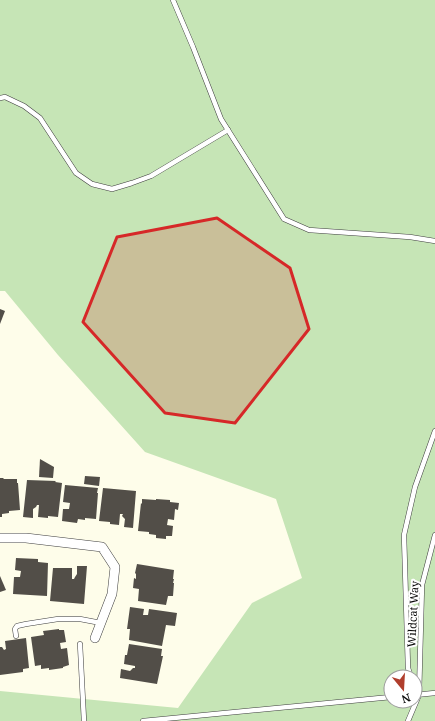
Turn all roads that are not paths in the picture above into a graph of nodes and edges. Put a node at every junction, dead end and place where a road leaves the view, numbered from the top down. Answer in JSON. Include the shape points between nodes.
{"nodes":[{"id":1,"x":173,"y":0,"type":"edge"},
{"id":2,"x":0,"y":98,"type":"edge"},
{"id":3,"x":228,"y":130,"type":"junction"},
{"id":4,"x":435,"y":240,"type":"edge"},
{"id":5,"x":435,"y":431,"type":"edge"},
{"id":6,"x":435,"y":535,"type":"edge"},
{"id":7,"x":0,"y":538,"type":"edge"},
{"id":8,"x":101,"y":623,"type":"junction"},
{"id":9,"x":16,"y":636,"type":"dead end"},
{"id":10,"x":95,"y":638,"type":"dead end"},
{"id":11,"x":80,"y":644,"type":"dead end"},
{"id":12,"x":408,"y":669,"type":"edge"},
{"id":13,"x":418,"y":669,"type":"edge"},
{"id":14,"x":435,"y":693,"type":"edge"},
{"id":15,"x":423,"y":694,"type":"edge"},
{"id":16,"x":383,"y":699,"type":"edge"},
{"id":17,"x":412,"y":709,"type":"edge"},
{"id":18,"x":84,"y":721,"type":"edge"},
{"id":19,"x":143,"y":721,"type":"edge"},
{"id":20,"x":408,"y":721,"type":"edge"}],
"edges":[{"from":1,"to":3,"type":"lane"},
{"from":2,"to":3,"type":"lane","via":[[5,97],[24,106],[40,118],[76,173],[92,184],[112,189],[151,176]]},
{"from":3,"to":4,"type":"lane","via":[[284,219],[309,230]]},
{"from":5,"to":12,"type":"lane","via":[[414,486],[404,535]]},
{"from":6,"to":13,"type":"lane","name":"Wildcat Way","via":[[422,585]]},
{"from":7,"to":8,"type":"street","via":[[26,538],[102,547],[115,567],[112,594]]},
{"from":8,"to":9,"type":"lane","via":[[80,619],[58,619],[17,626]]},
{"from":8,"to":10,"type":"street"},
{"from":11,"to":18,"type":"lane"},
{"from":14,"to":15,"type":"lane"},
{"from":16,"to":19,"type":"lane"},
{"from":17,"to":20,"type":"lane","name":"Wildcat Way"}]}
